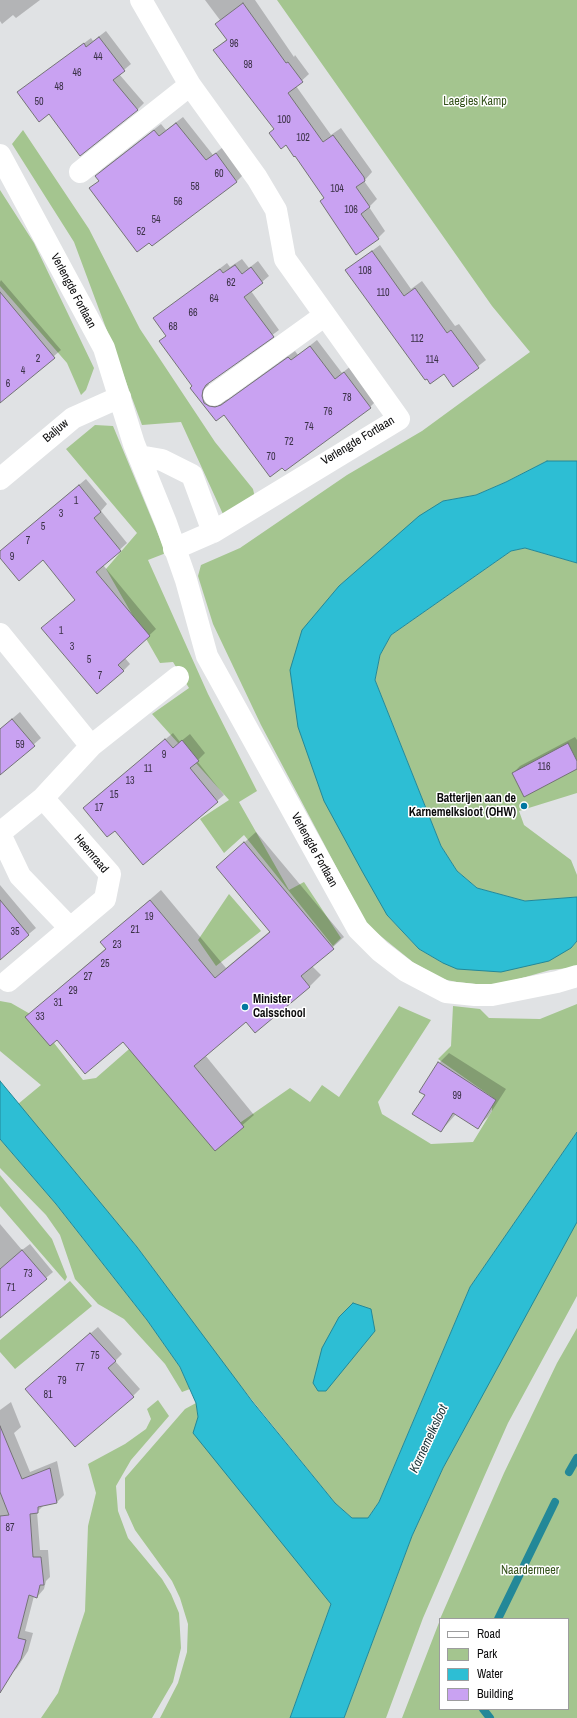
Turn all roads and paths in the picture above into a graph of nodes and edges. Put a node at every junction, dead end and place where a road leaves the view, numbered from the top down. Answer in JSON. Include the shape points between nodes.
{"nodes":[{"id":1,"x":141,"y":0,"type":"edge"},
{"id":2,"x":190,"y":85,"type":"junction"},
{"id":3,"x":0,"y":155,"type":"edge"},
{"id":4,"x":80,"y":172,"type":"dead end"},
{"id":5,"x":324,"y":316,"type":"junction"},
{"id":6,"x":214,"y":395,"type":"dead end"},
{"id":7,"x":120,"y":397,"type":"junction"},
{"id":8,"x":139,"y":456,"type":"junction"},
{"id":9,"x":0,"y":479,"type":"edge"},
{"id":10,"x":213,"y":532,"type":"junction"},
{"id":11,"x":174,"y":549,"type":"junction"},
{"id":12,"x":0,"y":634,"type":"edge"},
{"id":13,"x":178,"y":677,"type":"dead end"},
{"id":14,"x":91,"y":746,"type":"junction"},
{"id":15,"x":43,"y":798,"type":"junction"},
{"id":16,"x":0,"y":834,"type":"edge"},
{"id":17,"x":69,"y":927,"type":"junction"},
{"id":18,"x":577,"y":976,"type":"edge"},
{"id":19,"x":8,"y":981,"type":"dead end"}],
"edges":[{"from":1,"to":2,"type":"street","name":"Verlengde Fortlaan"},
{"from":2,"to":4,"type":"street"},
{"from":2,"to":5,"type":"street","name":"Verlengde Fortlaan","via":[[261,184],[276,210],[285,259]]},
{"from":3,"to":7,"type":"street","name":"Verlengde Fortlaan","via":[[104,348]]},
{"from":5,"to":6,"type":"street"},
{"from":5,"to":10,"type":"street","name":"Verlengde Fortlaan","via":[[399,419]]},
{"from":7,"to":8,"type":"street","name":"Verlengde Fortlaan"},
{"from":7,"to":9,"type":"street","name":"Baljuw","via":[[72,418]]},
{"from":8,"to":10,"type":"street","via":[[162,460],[192,475]]},
{"from":8,"to":11,"type":"street","name":"Verlengde Fortlaan"},
{"from":10,"to":11,"type":"street","name":"Verlengde Fortlaan"},
{"from":11,"to":18,"type":"street","name":"Verlengde Fortlaan","via":[[186,580],[207,656],[358,929],[380,951],[406,971],[446,992],[492,994]]},
{"from":12,"to":14,"type":"street"},
{"from":13,"to":14,"type":"street"},
{"from":14,"to":15,"type":"street"},
{"from":15,"to":16,"type":"street"},
{"from":15,"to":17,"type":"street","name":"Heemraad","via":[[110,874],[105,899]]},
{"from":16,"to":17,"type":"street","via":[[20,876]]},
{"from":17,"to":19,"type":"street","name":"Heemraad"}]}
